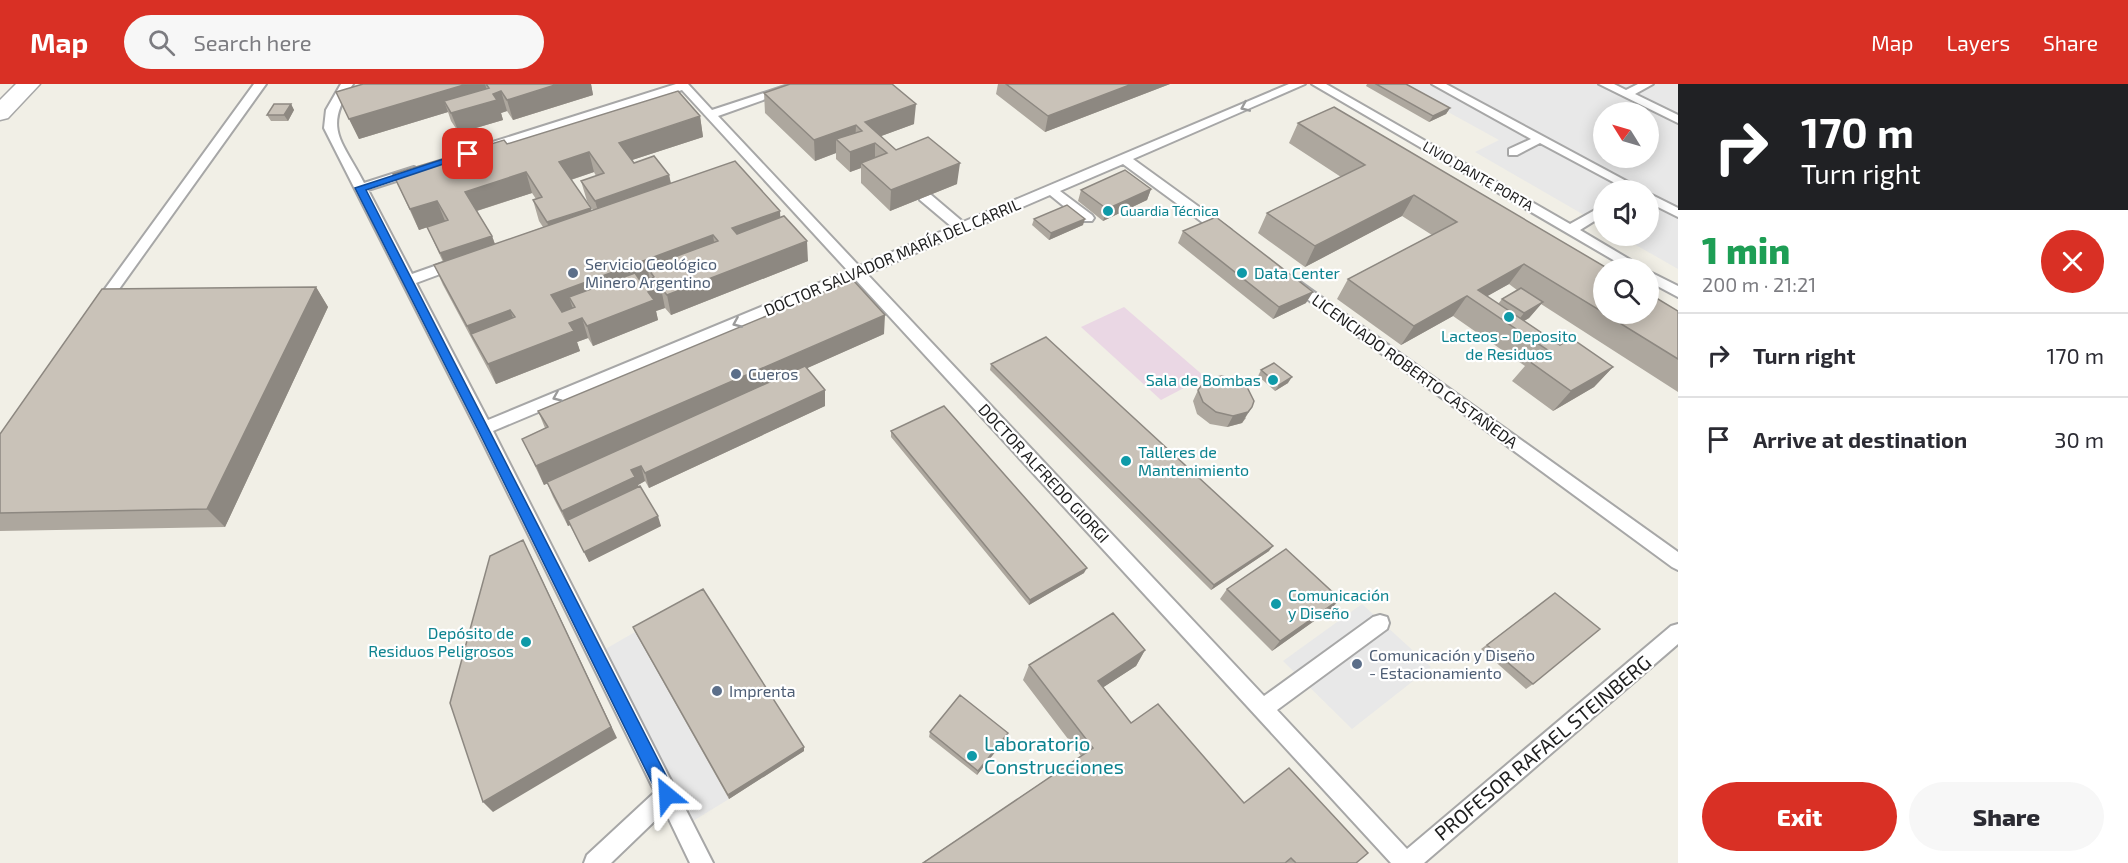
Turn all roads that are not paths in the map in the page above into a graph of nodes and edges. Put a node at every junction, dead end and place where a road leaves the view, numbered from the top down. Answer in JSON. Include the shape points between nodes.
{"nodes":[{"id":1,"x":29,"y":84,"type":"edge"},
{"id":2,"x":260,"y":84,"type":"edge"},
{"id":3,"x":347,"y":84,"type":"edge"},
{"id":4,"x":801,"y":84,"type":"edge"},
{"id":5,"x":1299,"y":84,"type":"edge"},
{"id":6,"x":1318,"y":84,"type":"edge"},
{"id":7,"x":1438,"y":84,"type":"edge"},
{"id":8,"x":1605,"y":84,"type":"edge"},
{"id":9,"x":1647,"y":84,"type":"edge"},
{"id":10,"x":683,"y":85,"type":"edge"},
{"id":11,"x":773,"y":93,"type":"junction"},
{"id":12,"x":1626,"y":94,"type":"junction"},
{"id":13,"x":813,"y":96,"type":"edge"},
{"id":14,"x":786,"y":106,"type":"edge"},
{"id":15,"x":0,"y":113,"type":"edge"},
{"id":16,"x":711,"y":114,"type":"junction"},
{"id":17,"x":1678,"y":119,"type":"edge"},
{"id":18,"x":1540,"y":139,"type":"junction"},
{"id":19,"x":1513,"y":152,"type":"dead end"},
{"id":20,"x":472,"y":153,"type":"edge"},
{"id":21,"x":1123,"y":158,"type":"junction"},
{"id":22,"x":427,"y":167,"type":"edge"},
{"id":23,"x":1618,"y":180,"type":"edge"},
{"id":24,"x":360,"y":188,"type":"junction"},
{"id":25,"x":1050,"y":189,"type":"junction"},
{"id":26,"x":925,"y":197,"type":"edge"},
{"id":27,"x":1659,"y":203,"type":"edge"},
{"id":28,"x":1678,"y":213,"type":"edge"},
{"id":29,"x":1593,"y":216,"type":"edge"},
{"id":30,"x":1087,"y":218,"type":"edge"},
{"id":31,"x":962,"y":228,"type":"junction"},
{"id":32,"x":1570,"y":230,"type":"junction"},
{"id":33,"x":1238,"y":242,"type":"edge"},
{"id":34,"x":1619,"y":258,"type":"edge"},
{"id":35,"x":446,"y":267,"type":"edge"},
{"id":36,"x":858,"y":272,"type":"junction"},
{"id":37,"x":1285,"y":276,"type":"edge"},
{"id":38,"x":407,"y":281,"type":"junction"},
{"id":39,"x":1659,"y":281,"type":"edge"},
{"id":40,"x":1678,"y":292,"type":"edge"},
{"id":41,"x":89,"y":321,"type":"edge"},
{"id":42,"x":484,"y":428,"type":"junction"},
{"id":43,"x":1678,"y":562,"type":"edge"},
{"id":44,"x":1380,"y":623,"type":"dead end"},
{"id":45,"x":1678,"y":632,"type":"edge"},
{"id":46,"x":1263,"y":709,"type":"junction"},
{"id":47,"x":667,"y":795,"type":"junction"},
{"id":48,"x":595,"y":863,"type":"edge"},
{"id":49,"x":702,"y":863,"type":"edge"},
{"id":50,"x":1406,"y":863,"type":"edge"}],
"edges":[{"from":1,"to":15,"type":"street"},
{"from":2,"to":41,"type":"lane"},
{"from":3,"to":24,"type":"lane","via":[[328,117],[330,129]]},
{"from":4,"to":11,"type":"lane"},
{"from":4,"to":13,"type":"lane"},
{"from":5,"to":21,"type":"lane","name":"DOCTOR SALVADOR MARÍA DEL CARRIL","one_way":true},
{"from":6,"to":32,"type":"lane","name":"LIVIO DANTE PORTA"},
{"from":7,"to":18,"type":"lane"},
{"from":8,"to":12,"type":"lane"},
{"from":9,"to":12,"type":"lane"},
{"from":10,"to":16,"type":"lane","name":"DOCTOR ALFREDO GIORGI"},
{"from":10,"to":20,"type":"lane"},
{"from":11,"to":14,"type":"lane"},
{"from":11,"to":16,"type":"lane"},
{"from":12,"to":17,"type":"lane"},
{"from":16,"to":36,"type":"lane","name":"DOCTOR ALFREDO GIORGI","via":[[745,158]]},
{"from":18,"to":19,"type":"lane"},
{"from":18,"to":23,"type":"lane"},
{"from":21,"to":25,"type":"lane","name":"DOCTOR SALVADOR MARÍA DEL CARRIL"},
{"from":21,"to":33,"type":"lane"},
{"from":22,"to":24,"type":"lane"},
{"from":24,"to":38,"type":"lane"},
{"from":25,"to":30,"type":"lane"},
{"from":25,"to":31,"type":"lane","name":"DOCTOR SALVADOR MARÍA DEL CARRIL"},
{"from":26,"to":31,"type":"lane"},
{"from":27,"to":28,"type":"lane"},
{"from":29,"to":32,"type":"lane"},
{"from":31,"to":36,"type":"lane","name":"DOCTOR SALVADOR MARÍA DEL CARRIL"},
{"from":32,"to":34,"type":"lane","name":"LIVIO DANTE PORTA"},
{"from":35,"to":38,"type":"lane"},
{"from":36,"to":42,"type":"lane","name":"DOCTOR SALVADOR MARÍA DEL CARRIL","one_way":true},
{"from":36,"to":46,"type":"lane","name":"DOCTOR ALFREDO GIORGI"},
{"from":37,"to":43,"type":"lane","name":"LICENCIADO ROBERTO CASTAÑEDA"},
{"from":38,"to":42,"type":"lane"},
{"from":39,"to":40,"type":"lane"},
{"from":42,"to":47,"type":"lane"},
{"from":44,"to":46,"type":"lane"},
{"from":45,"to":50,"type":"lane","name":"PROFESOR RAFAEL STEINBERG"},
{"from":46,"to":50,"type":"lane","name":"DOCTOR ALFREDO GIORGI"},
{"from":47,"to":48,"type":"lane"},
{"from":47,"to":49,"type":"lane"}]}
